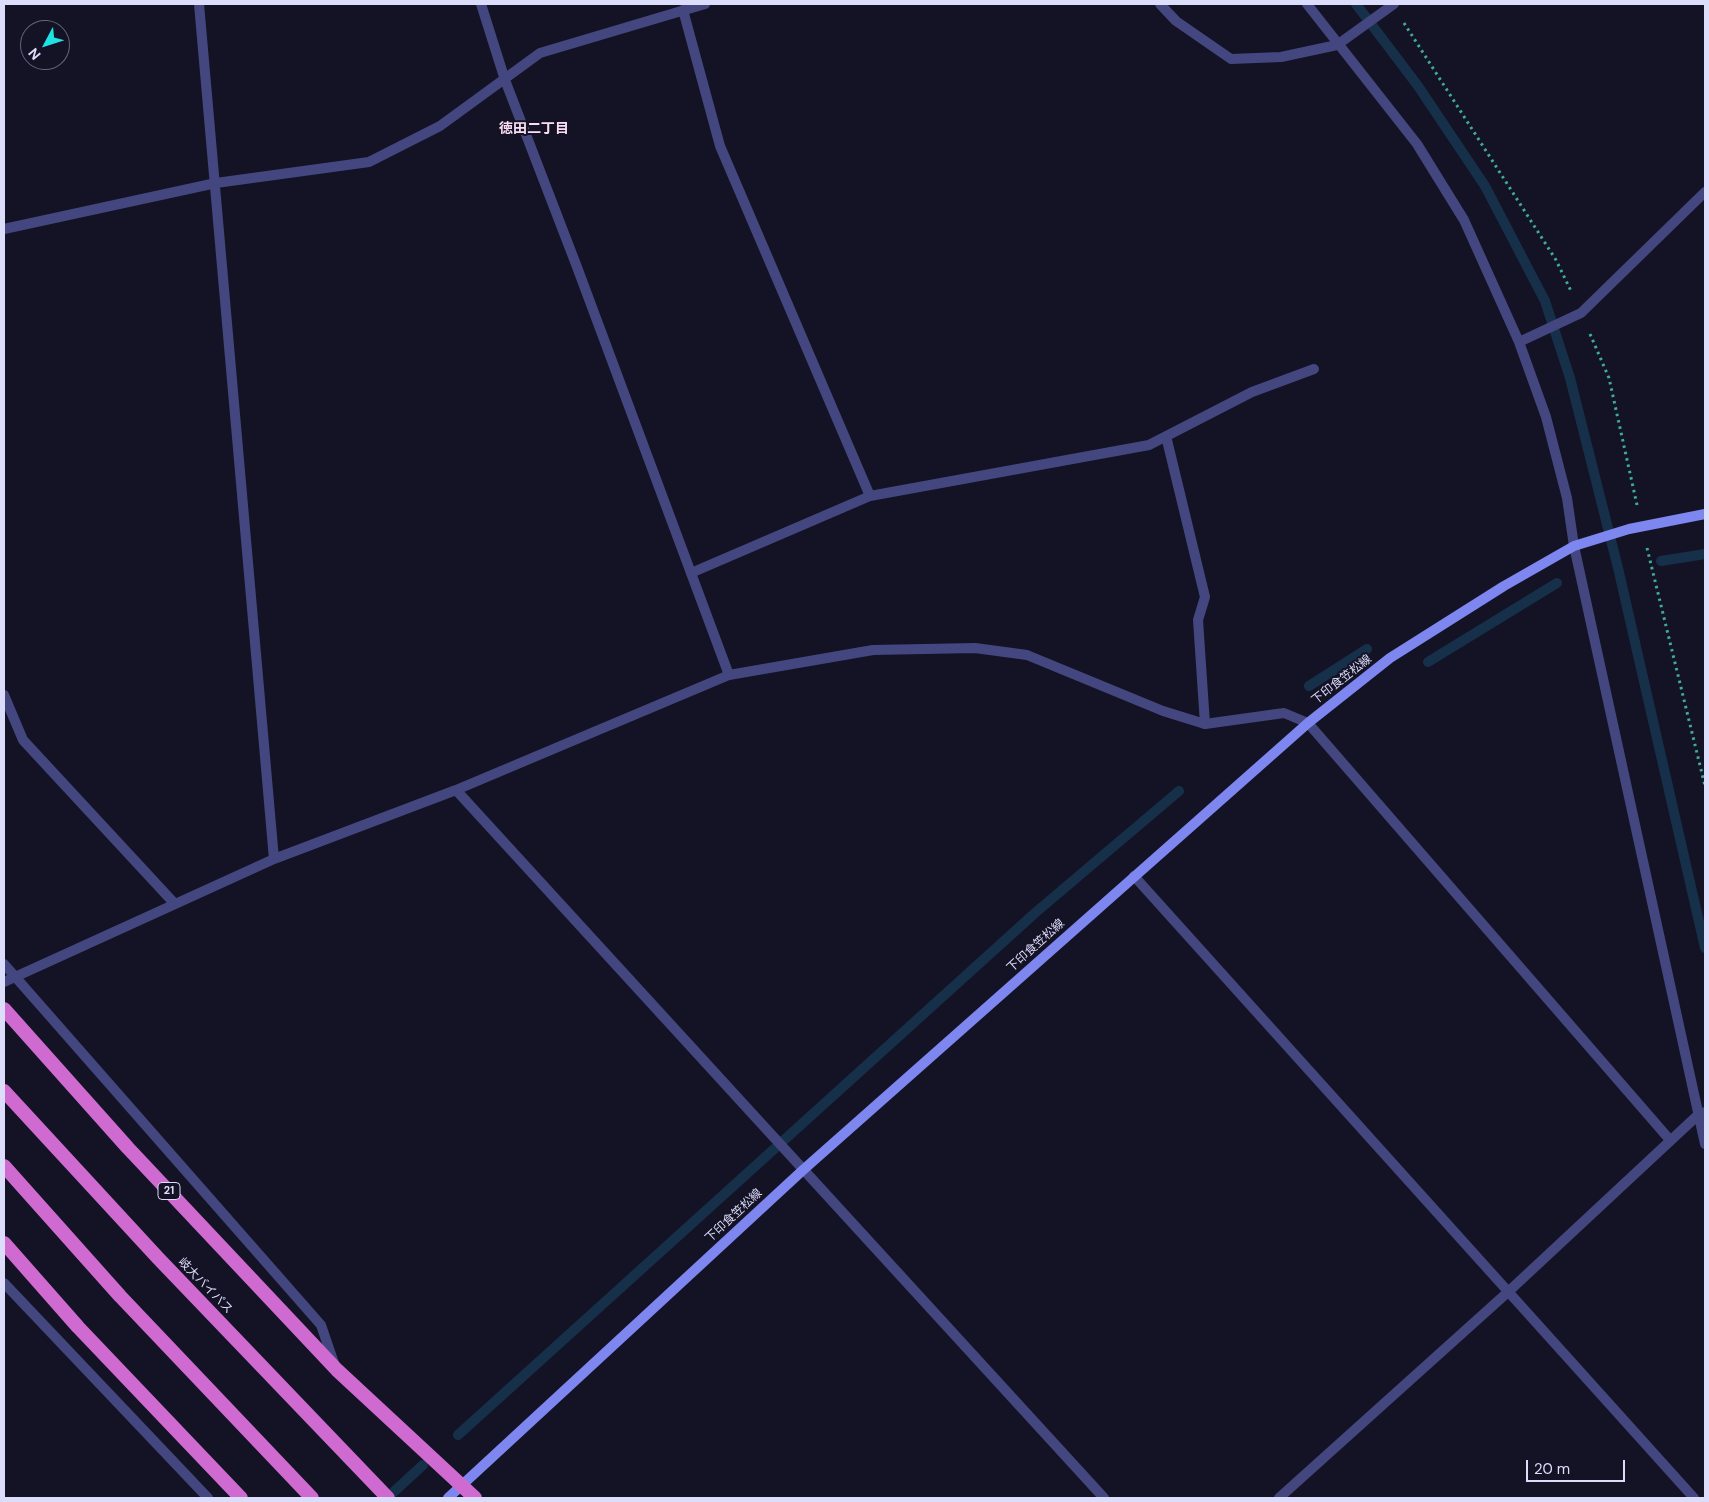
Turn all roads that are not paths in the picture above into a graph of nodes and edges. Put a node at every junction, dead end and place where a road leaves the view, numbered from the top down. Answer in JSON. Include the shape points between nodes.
{"nodes":[{"id":1,"x":199,"y":4,"type":"edge"},
{"id":2,"x":481,"y":4,"type":"edge"},
{"id":3,"x":705,"y":4,"type":"edge"},
{"id":4,"x":1160,"y":4,"type":"edge"},
{"id":5,"x":1307,"y":4,"type":"edge"},
{"id":6,"x":1390,"y":6,"type":"edge"},
{"id":7,"x":683,"y":10,"type":"junction"},
{"id":8,"x":1337,"y":45,"type":"junction"},
{"id":9,"x":504,"y":80,"type":"junction"},
{"id":10,"x":216,"y":183,"type":"junction"},
{"id":11,"x":1705,"y":192,"type":"edge"},
{"id":12,"x":4,"y":229,"type":"edge"},
{"id":13,"x":1519,"y":342,"type":"junction"},
{"id":14,"x":1314,"y":369,"type":"dead end"},
{"id":15,"x":1166,"y":436,"type":"junction"},
{"id":16,"x":870,"y":496,"type":"junction"},
{"id":17,"x":1705,"y":514,"type":"edge"},
{"id":18,"x":1574,"y":546,"type":"junction"},
{"id":19,"x":691,"y":573,"type":"junction"},
{"id":20,"x":729,"y":674,"type":"junction"},
{"id":21,"x":4,"y":695,"type":"edge"},
{"id":22,"x":1308,"y":723,"type":"junction"},
{"id":23,"x":1205,"y":724,"type":"junction"},
{"id":24,"x":456,"y":790,"type":"junction"},
{"id":25,"x":274,"y":859,"type":"junction"},
{"id":26,"x":1134,"y":876,"type":"junction"},
{"id":27,"x":174,"y":903,"type":"junction"},
{"id":28,"x":4,"y":964,"type":"edge"},
{"id":29,"x":14,"y":977,"type":"junction"},
{"id":30,"x":4,"y":982,"type":"edge"},
{"id":31,"x":4,"y":1009,"type":"edge"},
{"id":32,"x":4,"y":1090,"type":"edge"},
{"id":33,"x":1701,"y":1113,"type":"edge"},
{"id":34,"x":1670,"y":1140,"type":"junction"},
{"id":35,"x":1705,"y":1144,"type":"edge"},
{"id":36,"x":4,"y":1166,"type":"edge"},
{"id":37,"x":803,"y":1170,"type":"junction"},
{"id":38,"x":4,"y":1243,"type":"edge"},
{"id":39,"x":4,"y":1283,"type":"edge"},
{"id":40,"x":1508,"y":1292,"type":"junction"},
{"id":41,"x":336,"y":1370,"type":"junction"},
{"id":42,"x":462,"y":1485,"type":"junction"},
{"id":43,"x":208,"y":1498,"type":"edge"},
{"id":44,"x":241,"y":1498,"type":"edge"},
{"id":45,"x":312,"y":1498,"type":"edge"},
{"id":46,"x":388,"y":1498,"type":"edge"},
{"id":47,"x":448,"y":1498,"type":"edge"},
{"id":48,"x":475,"y":1498,"type":"edge"},
{"id":49,"x":1104,"y":1498,"type":"edge"},
{"id":50,"x":1279,"y":1498,"type":"edge"},
{"id":51,"x":1694,"y":1498,"type":"edge"}],
"edges":[{"from":1,"to":10,"type":"street"},
{"from":2,"to":9,"type":"street"},
{"from":3,"to":7,"type":"street"},
{"from":4,"to":8,"type":"street","via":[[1176,21],[1230,59],[1280,57]]},
{"from":5,"to":8,"type":"street"},
{"from":6,"to":8,"type":"street"},
{"from":7,"to":9,"type":"street","via":[[540,54]]},
{"from":7,"to":16,"type":"street","via":[[720,146]]},
{"from":8,"to":13,"type":"street","via":[[1417,144],[1464,220]]},
{"from":9,"to":10,"type":"street","via":[[440,126],[369,162]]},
{"from":9,"to":19,"type":"street"},
{"from":10,"to":12,"type":"street"},
{"from":10,"to":25,"type":"street"},
{"from":11,"to":13,"type":"street","via":[[1581,312]]},
{"from":13,"to":18,"type":"street","via":[[1546,417],[1567,498]]},
{"from":14,"to":15,"type":"street","via":[[1252,392]]},
{"from":15,"to":16,"type":"street","via":[[1149,445]]},
{"from":15,"to":23,"type":"street","via":[[1206,597],[1198,620]]},
{"from":16,"to":19,"type":"street"},
{"from":17,"to":18,"type":"main road","name":"下印食笠松線","via":[[1630,529]]},
{"from":18,"to":22,"type":"main road","name":"下印食笠松線","via":[[1390,658]]},
{"from":18,"to":33,"type":"street"},
{"from":19,"to":20,"type":"street"},
{"from":20,"to":23,"type":"street","via":[[873,650],[976,648],[1027,655],[1163,711]]},
{"from":20,"to":24,"type":"street"},
{"from":21,"to":27,"type":"street","via":[[23,740]]},
{"from":22,"to":23,"type":"street","via":[[1284,713]]},
{"from":22,"to":26,"type":"main road","name":"下印食笠松線"},
{"from":22,"to":34,"type":"street"},
{"from":24,"to":25,"type":"street"},
{"from":24,"to":37,"type":"street"},
{"from":25,"to":27,"type":"street"},
{"from":26,"to":37,"type":"main road","name":"下印食笠松線"},
{"from":26,"to":40,"type":"street"},
{"from":27,"to":29,"type":"street"},
{"from":28,"to":29,"type":"street"},
{"from":29,"to":30,"type":"street"},
{"from":29,"to":41,"type":"street","via":[[321,1325]]},
{"from":31,"to":41,"type":"highway","number":"21","via":[[128,1148]]},
{"from":32,"to":46,"type":"highway","name":"岐大バイパス","via":[[158,1258]]},
{"from":33,"to":34,"type":"street"},
{"from":33,"to":35,"type":"street"},
{"from":34,"to":40,"type":"street"},
{"from":36,"to":45,"type":"highway","via":[[120,1296]]},
{"from":37,"to":42,"type":"main road","name":"下印食笠松線"},
{"from":37,"to":49,"type":"street"},
{"from":38,"to":44,"type":"highway","via":[[78,1327]]},
{"from":39,"to":43,"type":"street"},
{"from":40,"to":50,"type":"street"},
{"from":40,"to":51,"type":"street"},
{"from":41,"to":42,"type":"highway","number":"21"},
{"from":42,"to":47,"type":"main road","name":"下印食笠松線"},
{"from":42,"to":48,"type":"highway","number":"21"}]}
